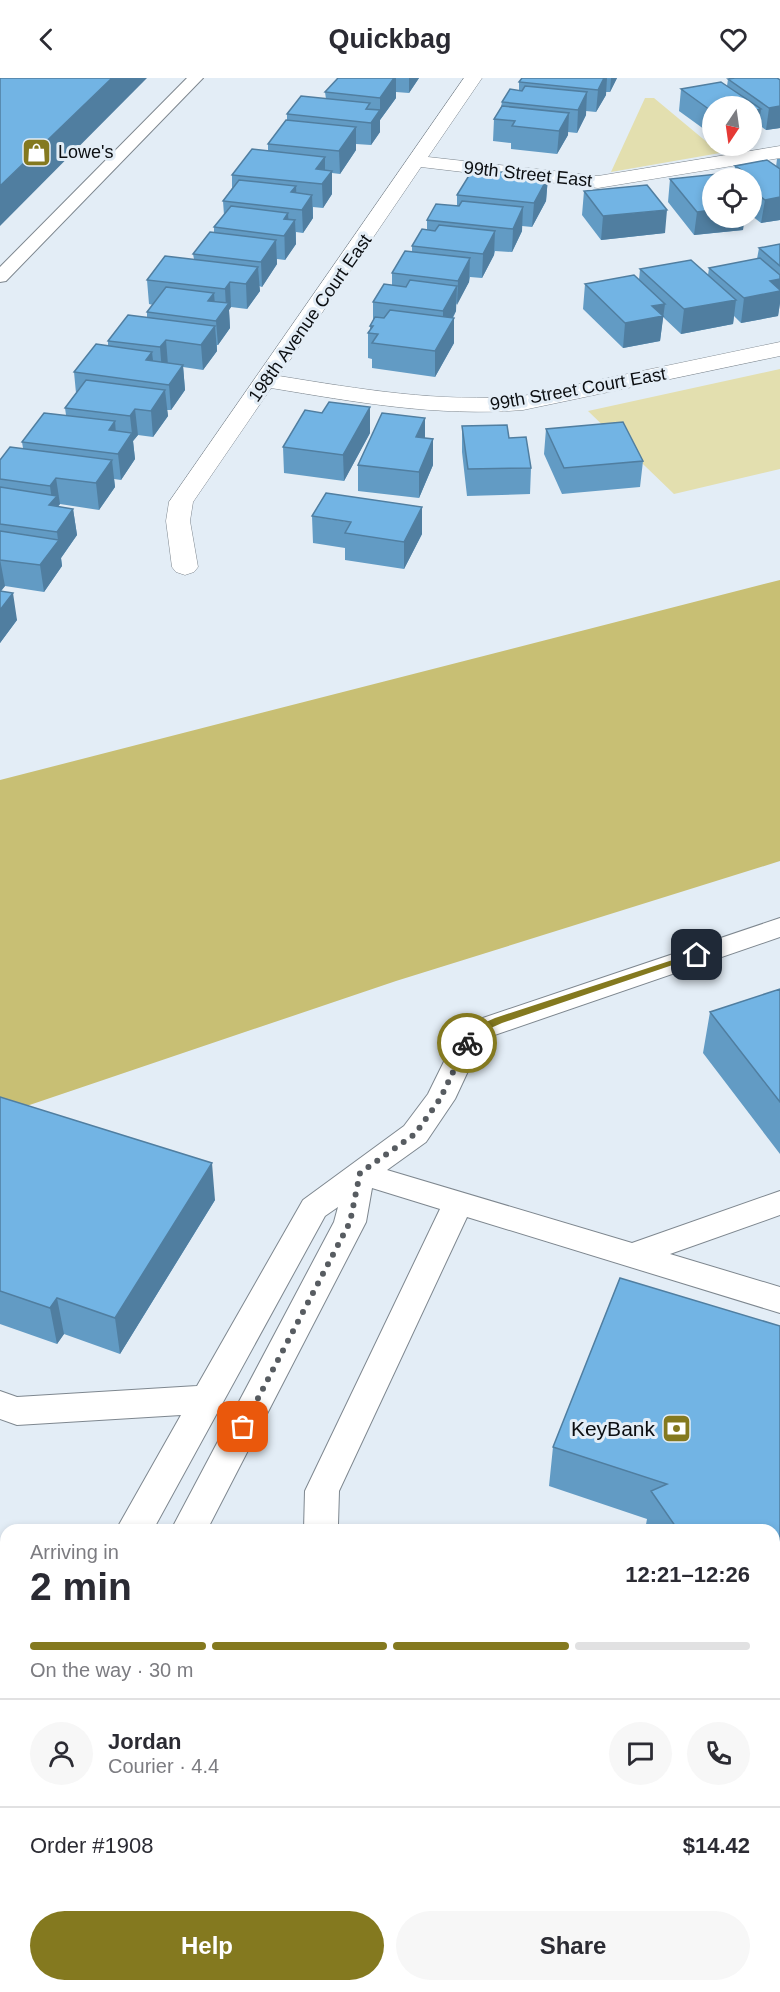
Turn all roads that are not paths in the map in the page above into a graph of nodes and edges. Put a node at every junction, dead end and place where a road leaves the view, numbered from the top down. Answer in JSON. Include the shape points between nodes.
{"nodes":[{"id":1,"x":195,"y":78,"type":"edge"},
{"id":2,"x":474,"y":78,"type":"edge"},
{"id":3,"x":780,"y":152,"type":"edge"},
{"id":4,"x":418,"y":161,"type":"junction"},
{"id":5,"x":0,"y":277,"type":"edge"},
{"id":6,"x":780,"y":349,"type":"edge"},
{"id":7,"x":267,"y":381,"type":"junction"},
{"id":8,"x":185,"y":567,"type":"dead end"},
{"id":9,"x":780,"y":927,"type":"edge"},
{"id":10,"x":360,"y":1173,"type":"junction"},
{"id":11,"x":458,"y":1203,"type":"junction"},
{"id":12,"x":780,"y":1203,"type":"edge"},
{"id":13,"x":630,"y":1256,"type":"junction"},
{"id":14,"x":780,"y":1300,"type":"edge"},
{"id":15,"x":208,"y":1399,"type":"junction"},
{"id":16,"x":0,"y":1405,"type":"edge"},
{"id":17,"x":137,"y":1524,"type":"edge"},
{"id":18,"x":192,"y":1524,"type":"edge"},
{"id":19,"x":321,"y":1524,"type":"edge"}],
"edges":[{"from":1,"to":5,"type":"lane"},
{"from":2,"to":4,"type":"street","name":"198th Avenue Court East"},
{"from":3,"to":4,"type":"street","name":"99th Street East","via":[[598,182]]},
{"from":4,"to":7,"type":"street","name":"198th Avenue Court East"},
{"from":6,"to":7,"type":"street","name":"99th Street Court East","via":[[491,407],[423,404]]},
{"from":7,"to":8,"type":"street","name":"198th Avenue Court East","via":[[181,502],[178,520]]},
{"from":9,"to":10,"type":"lane","via":[[472,1032],[440,1099],[415,1134]]},
{"from":10,"to":11,"type":"lane"},
{"from":10,"to":15,"type":"lane","via":[[314,1208]]},
{"from":10,"to":18,"type":"lane","via":[[350,1222]]},
{"from":11,"to":13,"type":"lane"},
{"from":11,"to":19,"type":"lane","via":[[322,1491]]},
{"from":12,"to":13,"type":"lane"},
{"from":13,"to":14,"type":"lane"},
{"from":15,"to":16,"type":"lane","via":[[17,1411]]},
{"from":15,"to":17,"type":"lane"}]}
